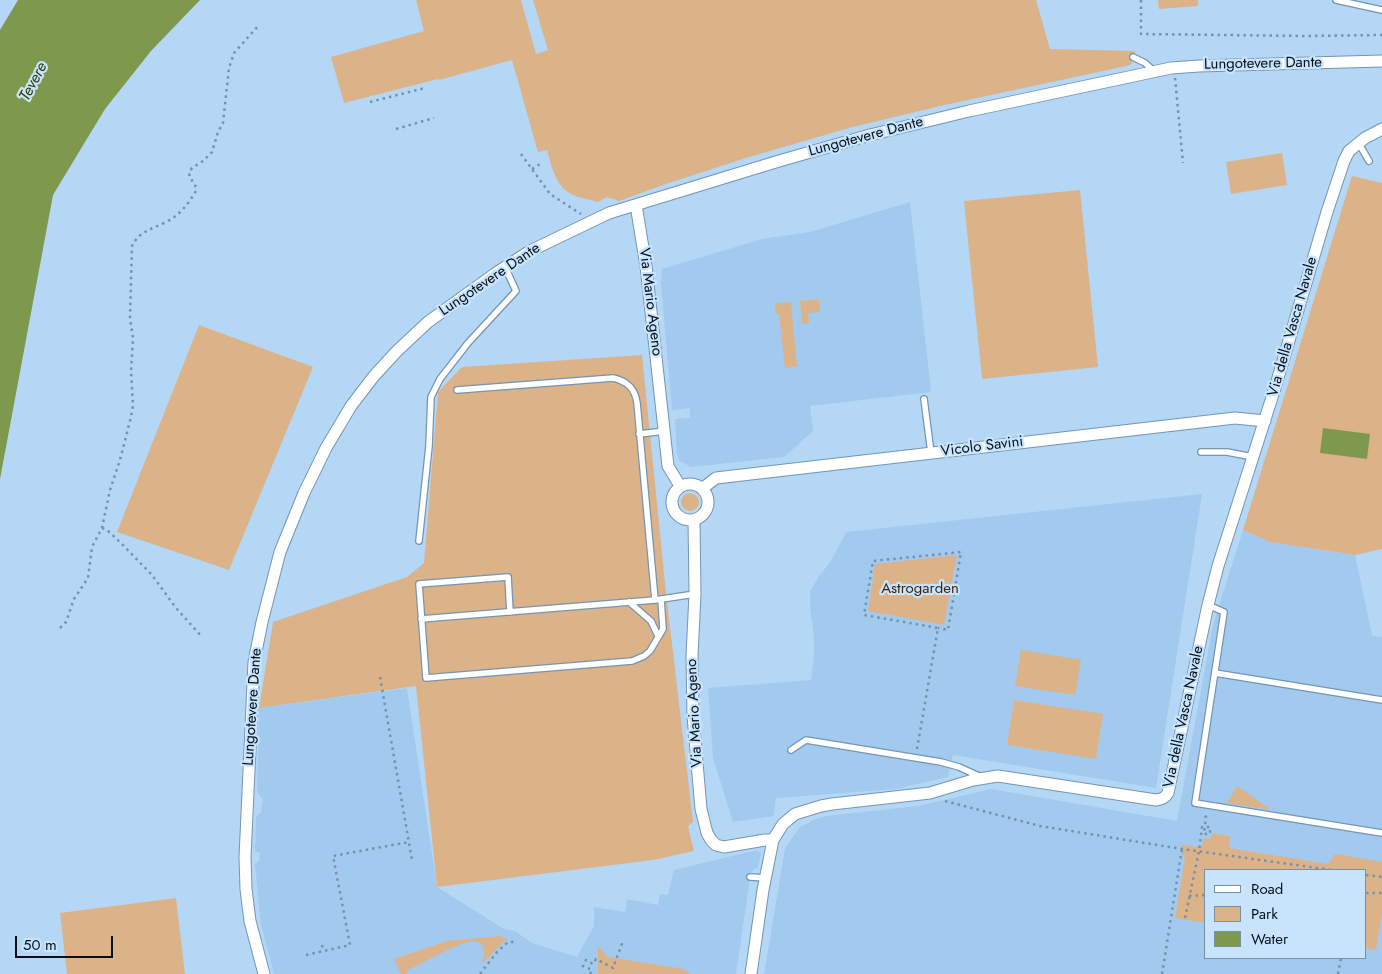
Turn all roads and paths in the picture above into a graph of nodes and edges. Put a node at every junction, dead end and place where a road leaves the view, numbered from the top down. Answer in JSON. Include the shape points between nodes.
{"nodes":[{"id":1,"x":1141,"y":0,"type":"edge"},
{"id":2,"x":1336,"y":0,"type":"edge"},
{"id":3,"x":1382,"y":10,"type":"edge"},
{"id":4,"x":259,"y":24,"type":"dead end"},
{"id":5,"x":1382,"y":35,"type":"edge"},
{"id":6,"x":1134,"y":57,"type":"dead end"},
{"id":7,"x":1382,"y":61,"type":"edge"},
{"id":8,"x":1154,"y":71,"type":"junction"},
{"id":9,"x":1175,"y":83,"type":"dead end"},
{"id":10,"x":425,"y":88,"type":"dead end"},
{"id":11,"x":370,"y":102,"type":"dead end"},
{"id":12,"x":434,"y":118,"type":"dead end"},
{"id":13,"x":396,"y":129,"type":"dead end"},
{"id":14,"x":1382,"y":129,"type":"edge"},
{"id":15,"x":1358,"y":142,"type":"junction"},
{"id":16,"x":521,"y":154,"type":"dead end"},
{"id":17,"x":1369,"y":161,"type":"dead end"},
{"id":18,"x":540,"y":164,"type":"dead end"},
{"id":19,"x":1183,"y":164,"type":"dead end"},
{"id":20,"x":532,"y":169,"type":"junction"},
{"id":21,"x":636,"y":206,"type":"junction"},
{"id":22,"x":577,"y":211,"type":"dead end"},
{"id":23,"x":505,"y":267,"type":"junction"},
{"id":24,"x":457,"y":390,"type":"dead end"},
{"id":25,"x":924,"y":399,"type":"dead end"},
{"id":26,"x":1265,"y":421,"type":"junction"},
{"id":27,"x":665,"y":431,"type":"junction"},
{"id":28,"x":640,"y":434,"type":"junction"},
{"id":29,"x":1201,"y":452,"type":"dead end"},
{"id":30,"x":931,"y":453,"type":"junction"},
{"id":31,"x":1253,"y":457,"type":"junction"},
{"id":32,"x":680,"y":486,"type":"junction"},
{"id":33,"x":703,"y":488,"type":"junction"},
{"id":34,"x":694,"y":520,"type":"junction"},
{"id":35,"x":102,"y":528,"type":"junction"},
{"id":36,"x":419,"y":541,"type":"dead end"},
{"id":37,"x":694,"y":594,"type":"junction"},
{"id":38,"x":658,"y":600,"type":"junction"},
{"id":39,"x":629,"y":602,"type":"junction"},
{"id":40,"x":1208,"y":605,"type":"junction"},
{"id":41,"x":510,"y":612,"type":"junction"},
{"id":42,"x":421,"y":619,"type":"junction"},
{"id":43,"x":60,"y":628,"type":"dead end"},
{"id":44,"x":938,"y":628,"type":"junction"},
{"id":45,"x":658,"y":636,"type":"junction"},
{"id":46,"x":202,"y":637,"type":"dead end"},
{"id":47,"x":1215,"y":673,"type":"junction"},
{"id":48,"x":380,"y":677,"type":"dead end"},
{"id":49,"x":1382,"y":700,"type":"edge"},
{"id":50,"x":791,"y":750,"type":"dead end"},
{"id":51,"x":916,"y":758,"type":"junction"},
{"id":52,"x":983,"y":778,"type":"junction"},
{"id":53,"x":938,"y":799,"type":"dead end"},
{"id":54,"x":1195,"y":803,"type":"junction"},
{"id":55,"x":1382,"y":833,"type":"edge"},
{"id":56,"x":773,"y":840,"type":"junction"},
{"id":57,"x":409,"y":842,"type":"junction"},
{"id":58,"x":1182,"y":849,"type":"junction"},
{"id":59,"x":1199,"y":851,"type":"junction"},
{"id":60,"x":412,"y":860,"type":"dead end"},
{"id":61,"x":1325,"y":869,"type":"edge"},
{"id":62,"x":1367,"y":875,"type":"edge"},
{"id":63,"x":750,"y":878,"type":"dead end"},
{"id":64,"x":766,"y":878,"type":"junction"},
{"id":65,"x":1382,"y":878,"type":"edge"},
{"id":66,"x":1367,"y":893,"type":"edge"},
{"id":67,"x":1382,"y":893,"type":"edge"},
{"id":68,"x":1204,"y":895,"type":"edge"},
{"id":69,"x":1189,"y":896,"type":"junction"},
{"id":70,"x":1185,"y":918,"type":"dead end"},
{"id":71,"x":623,"y":941,"type":"dead end"},
{"id":72,"x":517,"y":942,"type":"dead end"},
{"id":73,"x":322,"y":945,"type":"dead end"},
{"id":74,"x":323,"y":951,"type":"junction"},
{"id":75,"x":306,"y":955,"type":"dead end"},
{"id":76,"x":1341,"y":959,"type":"edge"},
{"id":77,"x":264,"y":974,"type":"edge"},
{"id":78,"x":480,"y":974,"type":"edge"},
{"id":79,"x":590,"y":974,"type":"edge"},
{"id":80,"x":751,"y":974,"type":"edge"},
{"id":81,"x":1162,"y":974,"type":"edge"},
{"id":82,"x":1338,"y":974,"type":"edge"}],
"edges":[{"from":1,"to":5,"type":"path","via":[[1141,34]]},
{"from":2,"to":3,"type":"lane"},
{"from":4,"to":35,"type":"path","via":[[234,53],[229,68],[223,123],[212,152],[189,173],[196,191],[184,209],[167,222],[147,230],[135,239],[132,246],[133,405]]},
{"from":6,"to":8,"type":"lane"},
{"from":7,"to":8,"type":"street","name":"Lungotevere Dante","via":[[1186,66]]},
{"from":8,"to":21,"type":"street","name":"Lungotevere Dante","via":[[870,135]]},
{"from":9,"to":19,"type":"path"},
{"from":10,"to":11,"type":"path"},
{"from":12,"to":13,"type":"path"},
{"from":14,"to":15,"type":"street","name":"Via della Vasca Navale"},
{"from":15,"to":17,"type":"lane"},
{"from":15,"to":26,"type":"street","name":"Via della Vasca Navale","via":[[1344,161]]},
{"from":16,"to":20,"type":"path"},
{"from":18,"to":20,"type":"path"},
{"from":20,"to":22,"type":"path","via":[[550,194]]},
{"from":21,"to":23,"type":"street","name":"Lungotevere Dante","via":[[609,213],[581,226]]},
{"from":21,"to":27,"type":"street","name":"Via Mario Ageno"},
{"from":23,"to":36,"type":"lane","via":[[516,291],[468,343],[440,379],[431,397]]},
{"from":23,"to":77,"type":"street","name":"Lungotevere Dante","via":[[428,322],[374,376],[326,448],[280,552],[254,662],[245,857],[248,906]]},
{"from":24,"to":28,"type":"lane","via":[[613,378],[622,380],[636,394]]},
{"from":25,"to":30,"type":"lane"},
{"from":26,"to":30,"type":"street","name":"Vicolo Savini","via":[[1235,418]]},
{"from":26,"to":31,"type":"street","name":"Via della Vasca Navale"},
{"from":27,"to":28,"type":"lane"},
{"from":27,"to":32,"type":"street","name":"Via Mario Ageno","via":[[668,466]]},
{"from":28,"to":38,"type":"lane"},
{"from":29,"to":31,"type":"lane"},
{"from":30,"to":33,"type":"street","name":"Vicolo Savini","via":[[716,478]]},
{"from":31,"to":40,"type":"street","name":"Via della Vasca Navale"},
{"from":32,"to":33,"type":"street","via":[[692,483]]},
{"from":32,"to":34,"type":"street","via":[[672,496],[673,509],[682,518]]},
{"from":33,"to":34,"type":"street","via":[[709,498],[707,510]]},
{"from":34,"to":37,"type":"street","name":"Via Mario Ageno"},
{"from":35,"to":43,"type":"path","via":[[92,547],[88,578]]},
{"from":35,"to":46,"type":"path","via":[[152,576]]},
{"from":37,"to":38,"type":"lane"},
{"from":37,"to":56,"type":"street","name":"Via Mario Ageno","via":[[693,716],[701,809],[707,833],[716,845],[724,847]]},
{"from":38,"to":39,"type":"lane"},
{"from":38,"to":45,"type":"lane","via":[[663,629]]},
{"from":39,"to":41,"type":"lane"},
{"from":39,"to":45,"type":"lane","via":[[651,621]]},
{"from":40,"to":47,"type":"lane","via":[[1224,612]]},
{"from":40,"to":52,"type":"street","name":"Via della Vasca Navale","via":[[1170,788],[1165,797],[1156,800],[998,776]]},
{"from":41,"to":42,"type":"lane"},
{"from":41,"to":42,"type":"lane","via":[[508,577],[419,584]]},
{"from":42,"to":45,"type":"lane","via":[[426,678],[632,661],[644,656]]},
{"from":44,"to":44,"type":"path","via":[[864,615],[873,561],[961,552],[948,630]]},
{"from":44,"to":51,"type":"path"},
{"from":47,"to":49,"type":"lane"},
{"from":47,"to":54,"type":"lane"},
{"from":48,"to":57,"type":"path"},
{"from":50,"to":51,"type":"lane","via":[[806,740]]},
{"from":51,"to":52,"type":"lane","via":[[959,767]]},
{"from":52,"to":56,"type":"street","name":"Via della Vasca Navale","via":[[930,793],[809,809],[787,820]]},
{"from":53,"to":58,"type":"path","via":[[1040,826]]},
{"from":54,"to":55,"type":"lane"},
{"from":54,"to":59,"type":"path","via":[[1206,817],[1205,825],[1204,834],[1210,834],[1210,828],[1202,827]]},
{"from":56,"to":64,"type":"street","name":"Via della Vasca Navale"},
{"from":57,"to":60,"type":"path"},
{"from":57,"to":74,"type":"path","via":[[333,856],[350,945]]},
{"from":58,"to":59,"type":"path"},
{"from":58,"to":81,"type":"path"},
{"from":59,"to":61,"type":"path"},
{"from":59,"to":69,"type":"path"},
{"from":62,"to":65,"type":"path"},
{"from":63,"to":64,"type":"lane"},
{"from":64,"to":80,"type":"street","name":"Via della Vasca Navale"},
{"from":66,"to":67,"type":"path"},
{"from":68,"to":69,"type":"path"},
{"from":69,"to":70,"type":"path"},
{"from":71,"to":79,"type":"path","via":[[613,968],[596,959],[593,964],[586,960],[583,966],[592,970]]},
{"from":72,"to":78,"type":"path","via":[[508,942]]},
{"from":73,"to":74,"type":"path"},
{"from":74,"to":75,"type":"path"},
{"from":76,"to":82,"type":"path"}]}
